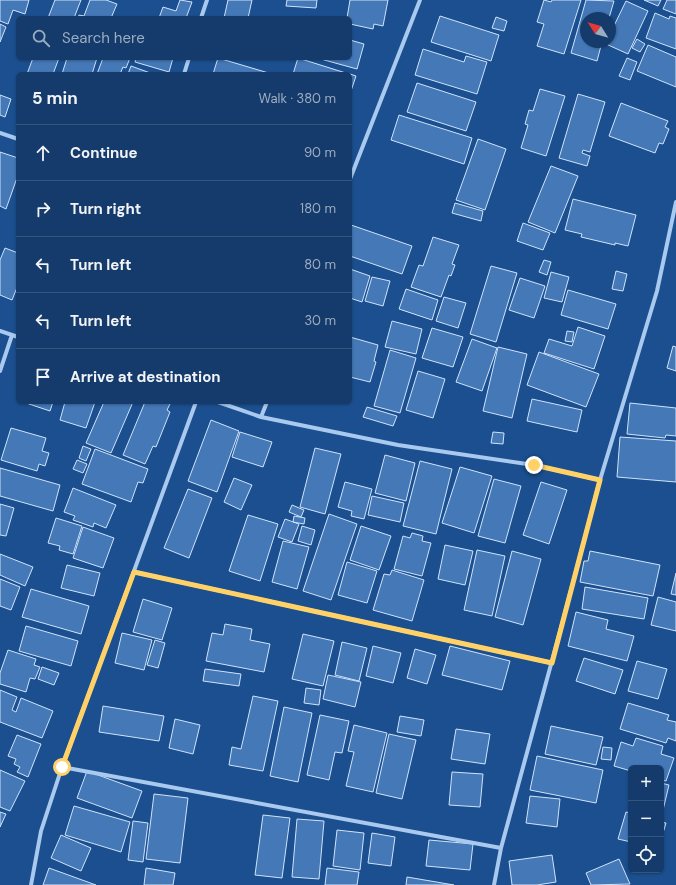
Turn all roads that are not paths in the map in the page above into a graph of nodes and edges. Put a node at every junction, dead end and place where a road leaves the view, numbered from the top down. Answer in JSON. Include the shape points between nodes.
{"nodes":[{"id":1,"x":207,"y":0,"type":"edge"},
{"id":2,"x":420,"y":0,"type":"edge"},
{"id":3,"x":202,"y":16,"type":"edge"},
{"id":4,"x":188,"y":60,"type":"edge"},
{"id":5,"x":185,"y":72,"type":"edge"},
{"id":6,"x":0,"y":133,"type":"edge"},
{"id":7,"x":16,"y":138,"type":"edge"},
{"id":8,"x":352,"y":174,"type":"edge"},
{"id":9,"x":676,"y":202,"type":"edge"},
{"id":10,"x":0,"y":330,"type":"edge"},
{"id":11,"x":12,"y":335,"type":"junction"},
{"id":12,"x":16,"y":336,"type":"edge"},
{"id":13,"x":0,"y":371,"type":"edge"},
{"id":14,"x":195,"y":404,"type":"edge"},
{"id":15,"x":224,"y":404,"type":"edge"},
{"id":16,"x":266,"y":404,"type":"edge"},
{"id":17,"x":261,"y":417,"type":"junction"},
{"id":18,"x":600,"y":480,"type":"junction"},
{"id":19,"x":134,"y":572,"type":"junction"},
{"id":20,"x":552,"y":663,"type":"junction"},
{"id":21,"x":62,"y":767,"type":"junction"},
{"id":22,"x":501,"y":848,"type":"junction"},
{"id":23,"x":31,"y":885,"type":"edge"},
{"id":24,"x":494,"y":885,"type":"edge"}],
"edges":[{"from":1,"to":3,"type":"street"},
{"from":2,"to":8,"type":"street"},
{"from":4,"to":5,"type":"street"},
{"from":6,"to":7,"type":"street"},
{"from":9,"to":18,"type":"street","via":[[657,291]]},
{"from":10,"to":11,"type":"street"},
{"from":11,"to":12,"type":"street"},
{"from":11,"to":13,"type":"street"},
{"from":14,"to":19,"type":"street"},
{"from":15,"to":17,"type":"street"},
{"from":16,"to":17,"type":"street"},
{"from":17,"to":18,"type":"street","via":[[398,445],[534,465]]},
{"from":18,"to":20,"type":"street"},
{"from":19,"to":20,"type":"street"},
{"from":19,"to":21,"type":"street"},
{"from":20,"to":22,"type":"street"},
{"from":21,"to":22,"type":"street"},
{"from":21,"to":23,"type":"street","via":[[41,831]]},
{"from":22,"to":24,"type":"street"}]}
